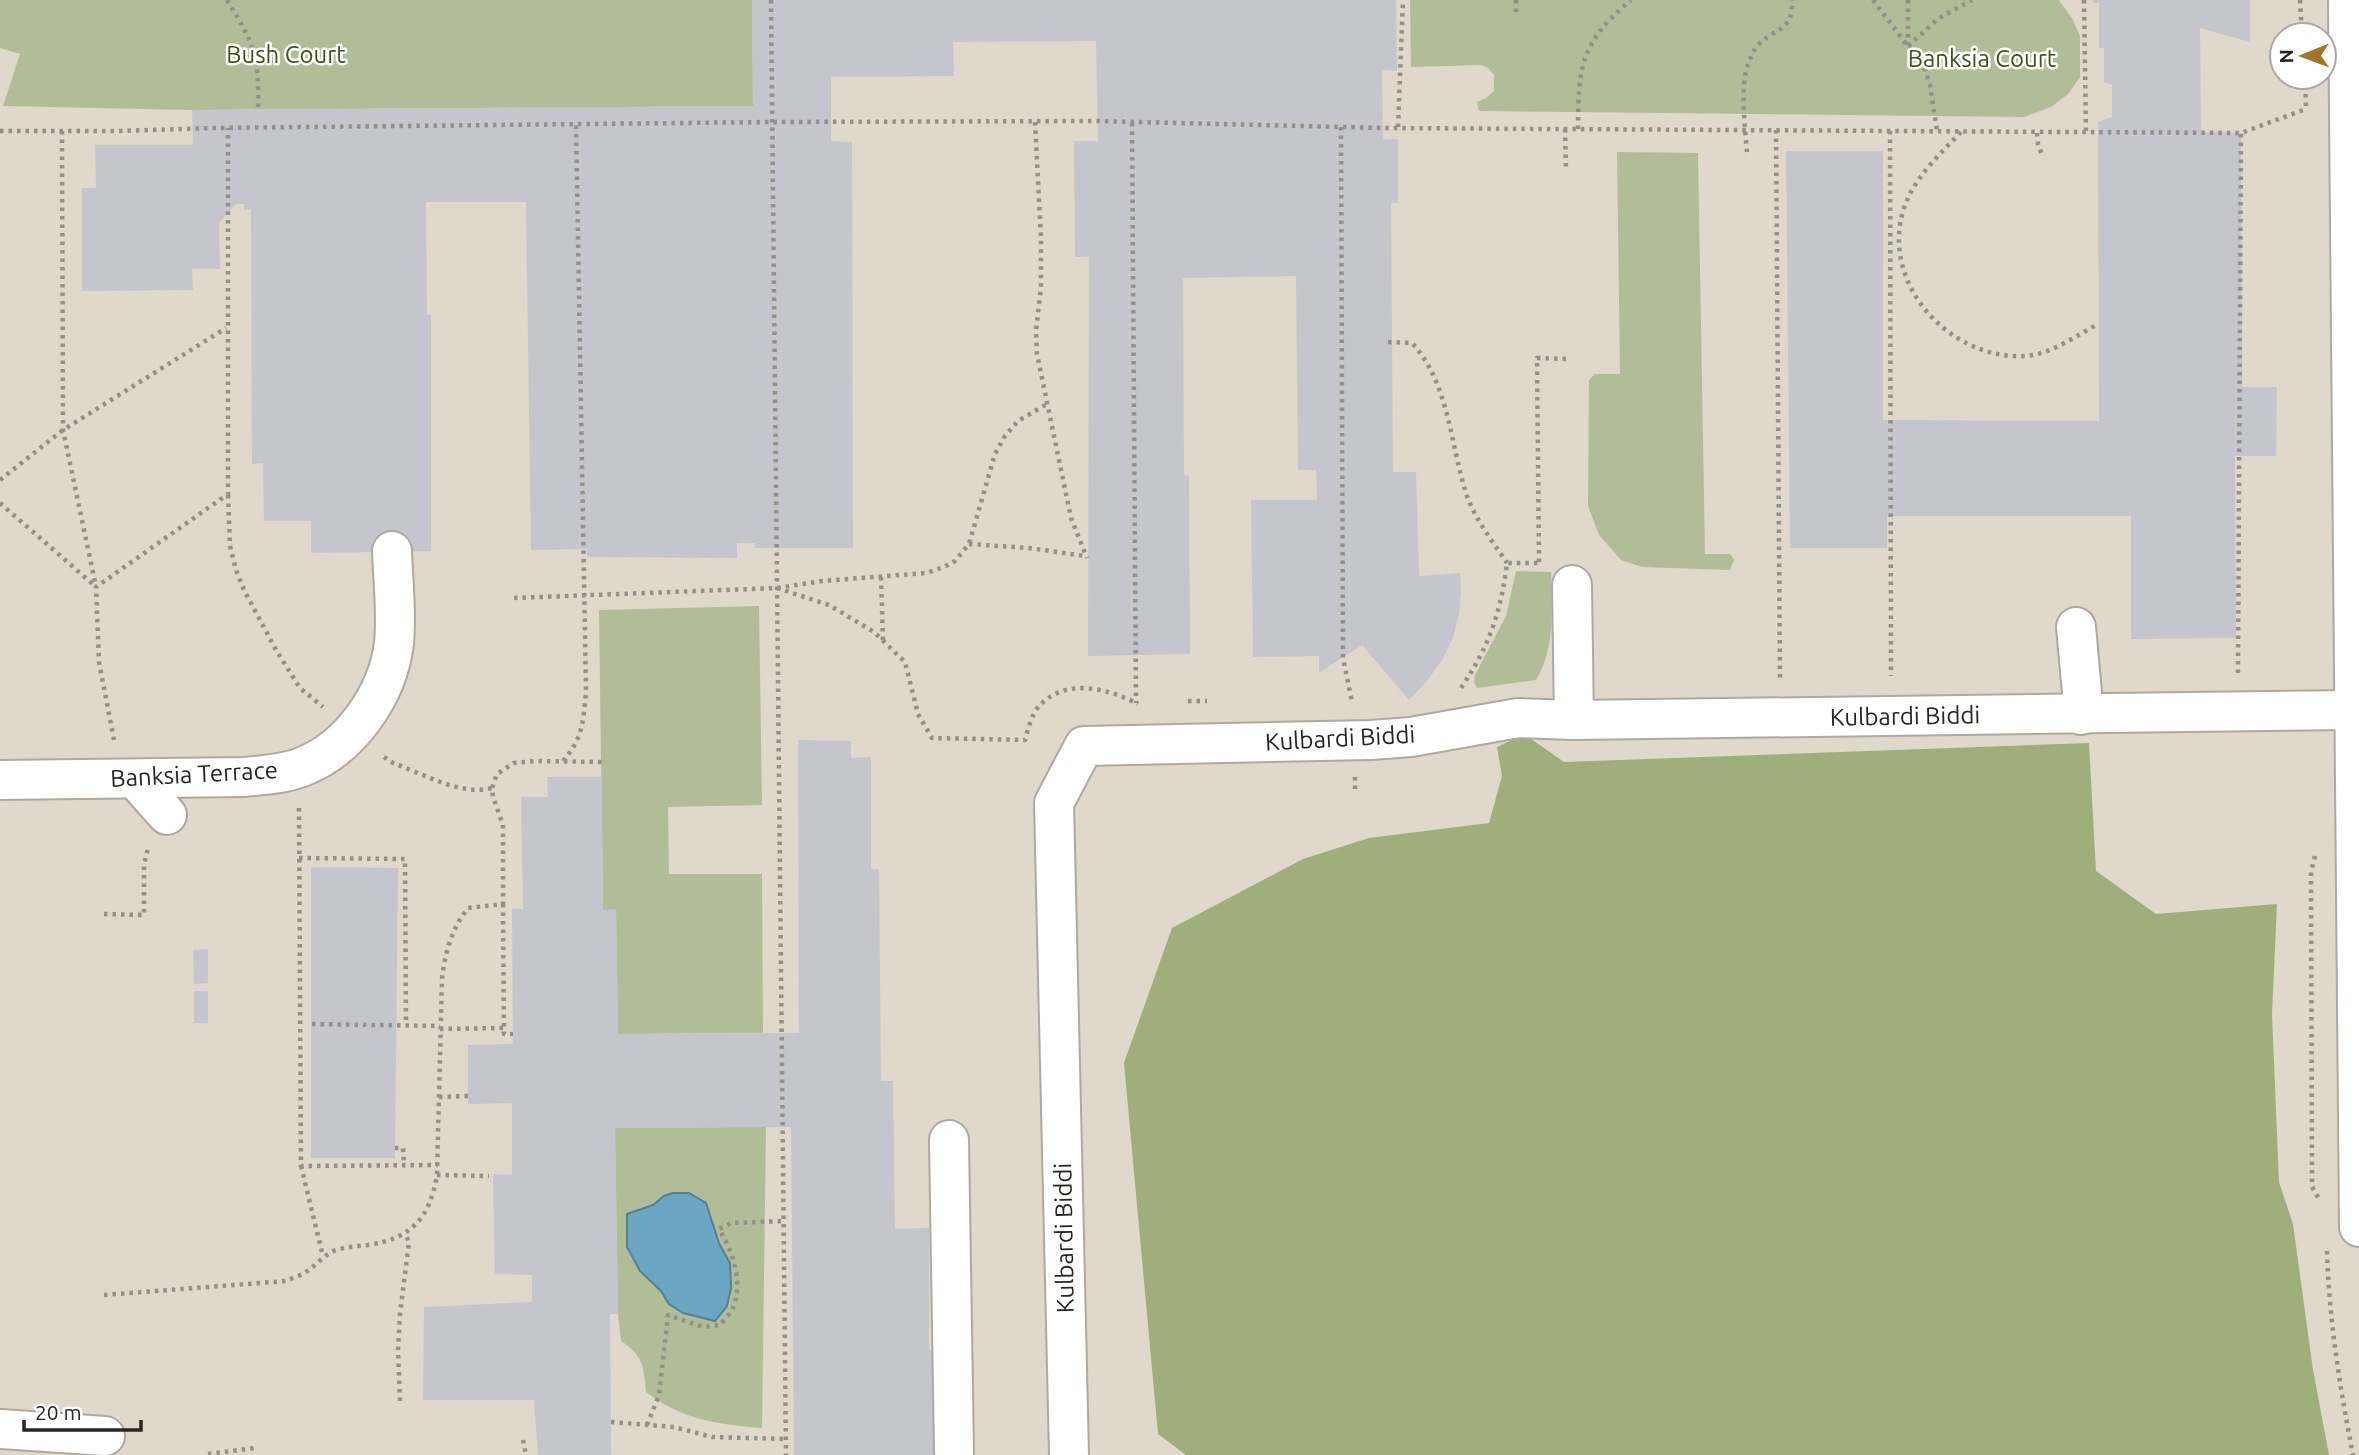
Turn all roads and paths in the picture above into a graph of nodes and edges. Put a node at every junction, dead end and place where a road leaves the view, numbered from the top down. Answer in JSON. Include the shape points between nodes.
{"nodes":[{"id":1,"x":227,"y":0,"type":"edge"},
{"id":2,"x":771,"y":0,"type":"edge"},
{"id":3,"x":1403,"y":0,"type":"edge"},
{"id":4,"x":1516,"y":0,"type":"edge"},
{"id":5,"x":1631,"y":0,"type":"edge"},
{"id":6,"x":1792,"y":0,"type":"edge"},
{"id":7,"x":1872,"y":0,"type":"edge"},
{"id":8,"x":1908,"y":0,"type":"edge"},
{"id":9,"x":1972,"y":0,"type":"edge"},
{"id":10,"x":2084,"y":0,"type":"edge"},
{"id":11,"x":2301,"y":0,"type":"edge"},
{"id":12,"x":2348,"y":0,"type":"edge"},
{"id":13,"x":1516,"y":13,"type":"dead end"},
{"id":14,"x":2302,"y":21,"type":"edge"},
{"id":15,"x":1908,"y":46,"type":"junction"},
{"id":16,"x":2305,"y":91,"type":"edge"},
{"id":17,"x":258,"y":109,"type":"dead end"},
{"id":18,"x":2306,"y":109,"type":"junction"},
{"id":19,"x":2306,"y":121,"type":"dead end"},
{"id":20,"x":771,"y":122,"type":"junction"},
{"id":21,"x":1035,"y":122,"type":"junction"},
{"id":22,"x":1132,"y":122,"type":"junction"},
{"id":23,"x":576,"y":124,"type":"junction"},
{"id":24,"x":1341,"y":127,"type":"junction"},
{"id":25,"x":1398,"y":127,"type":"junction"},
{"id":26,"x":228,"y":128,"type":"junction"},
{"id":27,"x":1564,"y":129,"type":"junction"},
{"id":28,"x":1578,"y":129,"type":"junction"},
{"id":29,"x":1745,"y":130,"type":"junction"},
{"id":30,"x":1776,"y":130,"type":"junction"},
{"id":31,"x":0,"y":131,"type":"edge"},
{"id":32,"x":62,"y":131,"type":"junction"},
{"id":33,"x":1889,"y":131,"type":"junction"},
{"id":34,"x":1937,"y":131,"type":"junction"},
{"id":35,"x":1962,"y":131,"type":"junction"},
{"id":36,"x":2037,"y":133,"type":"junction"},
{"id":37,"x":2086,"y":133,"type":"junction"},
{"id":38,"x":2241,"y":133,"type":"junction"},
{"id":39,"x":1747,"y":152,"type":"dead end"},
{"id":40,"x":2042,"y":155,"type":"dead end"},
{"id":41,"x":1566,"y":170,"type":"dead end"},
{"id":42,"x":2098,"y":324,"type":"dead end"},
{"id":43,"x":227,"y":328,"type":"junction"},
{"id":44,"x":1388,"y":342,"type":"dead end"},
{"id":45,"x":1569,"y":359,"type":"dead end"},
{"id":46,"x":1048,"y":404,"type":"junction"},
{"id":47,"x":63,"y":430,"type":"junction"},
{"id":48,"x":0,"y":480,"type":"edge"},
{"id":49,"x":228,"y":494,"type":"junction"},
{"id":50,"x":0,"y":503,"type":"edge"},
{"id":51,"x":970,"y":544,"type":"junction"},
{"id":52,"x":392,"y":551,"type":"dead end"},
{"id":53,"x":1507,"y":563,"type":"junction"},
{"id":54,"x":1539,"y":563,"type":"junction"},
{"id":55,"x":1561,"y":574,"type":"joint"},
{"id":56,"x":881,"y":578,"type":"junction"},
{"id":57,"x":96,"y":587,"type":"junction"},
{"id":58,"x":777,"y":588,"type":"junction"},
{"id":59,"x":585,"y":594,"type":"junction"},
{"id":60,"x":514,"y":598,"type":"dead end"},
{"id":61,"x":2076,"y":627,"type":"dead end"},
{"id":62,"x":883,"y":641,"type":"junction"},
{"id":63,"x":1780,"y":684,"type":"dead end"},
{"id":64,"x":1891,"y":688,"type":"dead end"},
{"id":65,"x":1455,"y":697,"type":"dead end"},
{"id":66,"x":1183,"y":701,"type":"dead end"},
{"id":67,"x":1215,"y":702,"type":"dead end"},
{"id":68,"x":1136,"y":703,"type":"junction"},
{"id":69,"x":1148,"y":709,"type":"dead end"},
{"id":70,"x":2353,"y":710,"type":"junction"},
{"id":71,"x":2238,"y":713,"type":"junction"},
{"id":72,"x":1354,"y":714,"type":"dead end"},
{"id":73,"x":2081,"y":715,"type":"junction"},
{"id":74,"x":1574,"y":720,"type":"junction"},
{"id":75,"x":353,"y":731,"type":"junction"},
{"id":76,"x":383,"y":756,"type":"junction"},
{"id":77,"x":562,"y":761,"type":"junction"},
{"id":78,"x":374,"y":762,"type":"dead end"},
{"id":79,"x":606,"y":762,"type":"dead end"},
{"id":80,"x":120,"y":779,"type":"junction"},
{"id":81,"x":0,"y":780,"type":"edge"},
{"id":82,"x":492,"y":788,"type":"junction"},
{"id":83,"x":167,"y":816,"type":"joint"},
{"id":84,"x":299,"y":818,"type":"dead end"},
{"id":85,"x":2320,"y":849,"type":"dead end"},
{"id":86,"x":299,"y":858,"type":"junction"},
{"id":87,"x":503,"y":904,"type":"junction"},
{"id":88,"x":104,"y":914,"type":"dead end"},
{"id":89,"x":312,"y":1024,"type":"dead end"},
{"id":90,"x":406,"y":1024,"type":"junction"},
{"id":91,"x":440,"y":1028,"type":"junction"},
{"id":92,"x":504,"y":1028,"type":"junction"},
{"id":93,"x":513,"y":1034,"type":"dead end"},
{"id":94,"x":468,"y":1096,"type":"dead end"},
{"id":95,"x":439,"y":1097,"type":"junction"},
{"id":96,"x":949,"y":1140,"type":"dead end"},
{"id":97,"x":395,"y":1148,"type":"dead end"},
{"id":98,"x":438,"y":1165,"type":"junction"},
{"id":99,"x":301,"y":1166,"type":"junction"},
{"id":100,"x":404,"y":1166,"type":"junction"},
{"id":101,"x":437,"y":1175,"type":"junction"},
{"id":102,"x":489,"y":1176,"type":"dead end"},
{"id":103,"x":2324,"y":1206,"type":"dead end"},
{"id":104,"x":785,"y":1221,"type":"junction"},
{"id":105,"x":405,"y":1233,"type":"junction"},
{"id":106,"x":2343,"y":1236,"type":"edge"},
{"id":107,"x":323,"y":1256,"type":"junction"},
{"id":108,"x":104,"y":1295,"type":"dead end"},
{"id":109,"x":401,"y":1401,"type":"dead end"},
{"id":110,"x":611,"y":1422,"type":"dead end"},
{"id":111,"x":648,"y":1425,"type":"junction"},
{"id":112,"x":0,"y":1429,"type":"edge"},
{"id":113,"x":105,"y":1436,"type":"dead end"},
{"id":114,"x":786,"y":1439,"type":"junction"},
{"id":115,"x":523,"y":1440,"type":"dead end"},
{"id":116,"x":255,"y":1448,"type":"dead end"},
{"id":117,"x":954,"y":1452,"type":"dead end"},
{"id":118,"x":208,"y":1454,"type":"edge"},
{"id":119,"x":526,"y":1455,"type":"edge"},
{"id":120,"x":786,"y":1455,"type":"edge"},
{"id":121,"x":1069,"y":1455,"type":"edge"},
{"id":122,"x":2353,"y":1455,"type":"edge"}],
"edges":[{"from":1,"to":17,"type":"path","via":[[255,53]]},
{"from":2,"to":20,"type":"path"},
{"from":3,"to":25,"type":"path"},
{"from":4,"to":13,"type":"path"},
{"from":5,"to":28,"type":"path","via":[[1607,20],[1590,43],[1580,69]]},
{"from":6,"to":29,"type":"path","via":[[1786,25],[1757,45],[1746,67]]},
{"from":7,"to":15,"type":"path"},
{"from":8,"to":15,"type":"path"},
{"from":9,"to":15,"type":"path","via":[[1939,18]]},
{"from":10,"to":37,"type":"path"},
{"from":11,"to":14,"type":"path"},
{"from":12,"to":70,"type":"street"},
{"from":15,"to":34,"type":"path","via":[[1925,69]]},
{"from":16,"to":18,"type":"path"},
{"from":18,"to":19,"type":"path"},
{"from":18,"to":38,"type":"path"},
{"from":20,"to":21,"type":"path"},
{"from":20,"to":23,"type":"path"},
{"from":20,"to":58,"type":"path"},
{"from":21,"to":22,"type":"path"},
{"from":21,"to":46,"type":"path","via":[[1041,238],[1036,331]]},
{"from":22,"to":24,"type":"path"},
{"from":22,"to":68,"type":"path"},
{"from":23,"to":26,"type":"path"},
{"from":23,"to":59,"type":"path"},
{"from":24,"to":25,"type":"path"},
{"from":24,"to":72,"type":"path","via":[[1343,658]]},
{"from":25,"to":27,"type":"path"},
{"from":26,"to":32,"type":"path"},
{"from":26,"to":43,"type":"path"},
{"from":27,"to":28,"type":"path"},
{"from":27,"to":41,"type":"path"},
{"from":28,"to":29,"type":"path"},
{"from":29,"to":30,"type":"path"},
{"from":29,"to":39,"type":"path"},
{"from":30,"to":33,"type":"path"},
{"from":30,"to":63,"type":"path"},
{"from":31,"to":32,"type":"path"},
{"from":32,"to":47,"type":"path"},
{"from":33,"to":34,"type":"path"},
{"from":33,"to":64,"type":"path"},
{"from":34,"to":35,"type":"path"},
{"from":35,"to":36,"type":"path"},
{"from":35,"to":42,"type":"path","via":[[1932,163],[1903,211],[1902,269],[1930,317],[1966,345],[1996,356],[2046,351]]},
{"from":36,"to":37,"type":"path"},
{"from":36,"to":40,"type":"path"},
{"from":37,"to":38,"type":"path"},
{"from":38,"to":71,"type":"path"},
{"from":43,"to":47,"type":"path"},
{"from":43,"to":49,"type":"path"},
{"from":44,"to":53,"type":"path","via":[[1412,343],[1426,358],[1447,411],[1467,496]]},
{"from":45,"to":54,"type":"path","via":[[1537,358]]},
{"from":46,"to":51,"type":"path","via":[[1018,421],[1005,436],[995,454]]},
{"from":46,"to":51,"type":"path","via":[[1071,518],[1086,557]]},
{"from":47,"to":48,"type":"path"},
{"from":47,"to":57,"type":"path"},
{"from":49,"to":57,"type":"path"},
{"from":49,"to":75,"type":"path","via":[[230,546],[244,590],[300,688]]},
{"from":50,"to":57,"type":"path"},
{"from":51,"to":56,"type":"path","via":[[944,567]]},
{"from":52,"to":75,"type":"street","name":"Banksia Terrace","via":[[394,642],[377,694]]},
{"from":53,"to":54,"type":"path"},
{"from":53,"to":65,"type":"path","via":[[1503,599],[1489,641]]},
{"from":54,"to":55,"type":"path"},
{"from":55,"to":74,"type":"street"},
{"from":56,"to":58,"type":"path"},
{"from":56,"to":62,"type":"path"},
{"from":57,"to":80,"type":"path","via":[[99,662]]},
{"from":58,"to":59,"type":"path"},
{"from":58,"to":62,"type":"path","via":[[829,604]]},
{"from":58,"to":104,"type":"path"},
{"from":59,"to":60,"type":"path"},
{"from":59,"to":77,"type":"path","via":[[582,731]]},
{"from":61,"to":73,"type":"street"},
{"from":62,"to":68,"type":"path","via":[[905,662],[918,714],[932,738],[1025,740],[1040,706],[1069,689],[1103,690]]},
{"from":66,"to":67,"type":"path"},
{"from":68,"to":69,"type":"path"},
{"from":70,"to":71,"type":"street","name":"Kulbardi Biddi"},
{"from":70,"to":106,"type":"street"},
{"from":71,"to":73,"type":"street","name":"Kulbardi Biddi"},
{"from":73,"to":74,"type":"street","name":"Kulbardi Biddi"},
{"from":74,"to":121,"type":"street","name":"Kulbardi Biddi","via":[[1518,718],[1371,740],[1084,746],[1054,803]]},
{"from":75,"to":76,"type":"path"},
{"from":75,"to":80,"type":"street","name":"Banksia Terrace","via":[[323,757],[276,774]]},
{"from":76,"to":78,"type":"path"},
{"from":76,"to":82,"type":"path","via":[[464,790]]},
{"from":77,"to":79,"type":"path"},
{"from":77,"to":82,"type":"path","via":[[514,763],[498,774]]},
{"from":80,"to":81,"type":"street","name":"Banksia Terrace"},
{"from":80,"to":83,"type":"street"},
{"from":82,"to":87,"type":"path","via":[[503,825]]},
{"from":83,"to":88,"type":"path","via":[[151,838],[144,865],[144,915]]},
{"from":84,"to":86,"type":"path"},
{"from":85,"to":103,"type":"path","via":[[2311,872],[2312,1187]]},
{"from":86,"to":90,"type":"path","via":[[405,859]]},
{"from":86,"to":99,"type":"path"},
{"from":87,"to":91,"type":"path","via":[[468,908],[460,918],[445,956]]},
{"from":87,"to":92,"type":"path"},
{"from":89,"to":90,"type":"path"},
{"from":90,"to":91,"type":"path"},
{"from":91,"to":92,"type":"path"},
{"from":91,"to":95,"type":"path"},
{"from":92,"to":93,"type":"path","via":[[504,1034]]},
{"from":94,"to":95,"type":"path"},
{"from":95,"to":98,"type":"path"},
{"from":96,"to":117,"type":"street"},
{"from":97,"to":100,"type":"path","via":[[403,1148]]},
{"from":98,"to":100,"type":"path"},
{"from":98,"to":101,"type":"path"},
{"from":99,"to":100,"type":"path"},
{"from":99,"to":107,"type":"path"},
{"from":101,"to":102,"type":"path"},
{"from":101,"to":105,"type":"path","via":[[426,1211]]},
{"from":104,"to":111,"type":"path","via":[[731,1223],[719,1229],[736,1269],[731,1311],[720,1325],[703,1327],[668,1314],[659,1395]]},
{"from":104,"to":114,"type":"path"},
{"from":105,"to":107,"type":"path"},
{"from":105,"to":109,"type":"path","via":[[410,1242],[400,1314]]},
{"from":106,"to":122,"type":"path","via":[[2330,1309]]},
{"from":107,"to":108,"type":"path","via":[[305,1273],[286,1280]]},
{"from":110,"to":111,"type":"path"},
{"from":111,"to":114,"type":"path","via":[[712,1437]]},
{"from":112,"to":113,"type":"street"},
{"from":114,"to":120,"type":"path"},
{"from":115,"to":119,"type":"path"},
{"from":116,"to":118,"type":"path"}]}
